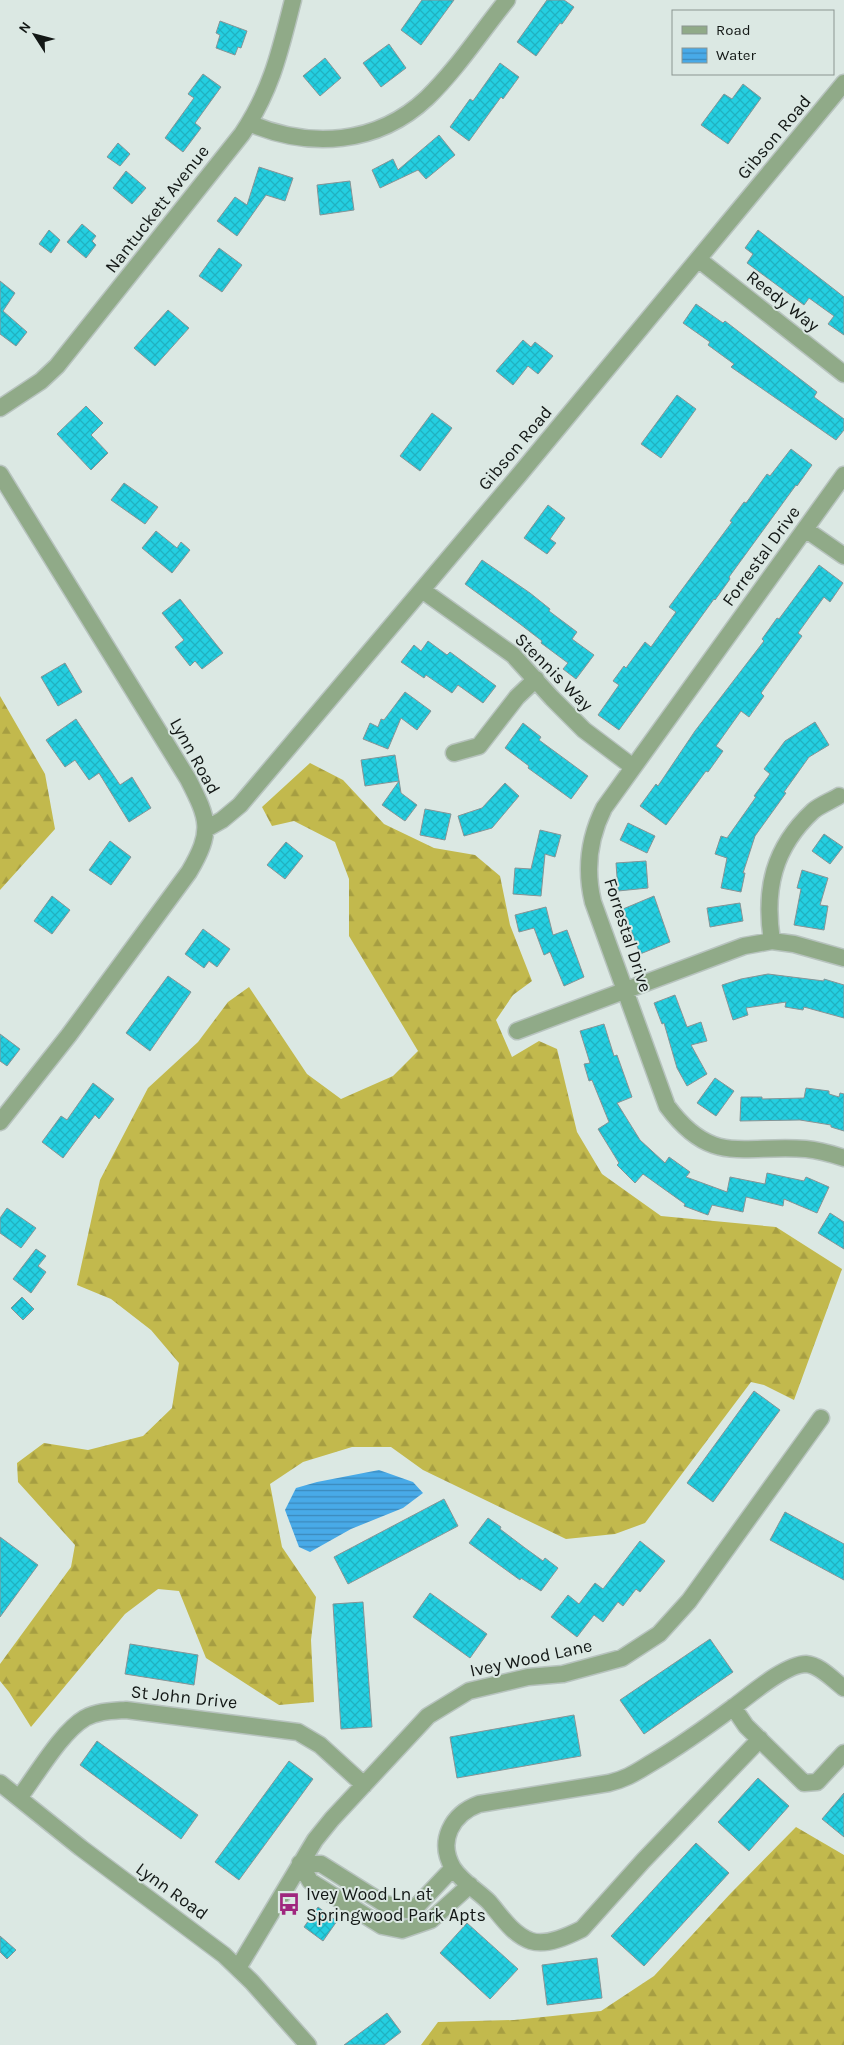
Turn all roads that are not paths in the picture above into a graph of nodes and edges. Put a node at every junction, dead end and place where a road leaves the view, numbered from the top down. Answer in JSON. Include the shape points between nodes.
{"nodes":[{"id":1,"x":293,"y":0,"type":"edge"},
{"id":2,"x":506,"y":0,"type":"edge"},
{"id":3,"x":844,"y":83,"type":"edge"},
{"id":4,"x":249,"y":123,"type":"junction"},
{"id":5,"x":698,"y":259,"type":"junction"},
{"id":6,"x":844,"y":374,"type":"edge"},
{"id":7,"x":0,"y":408,"type":"edge"},
{"id":8,"x":0,"y":474,"type":"edge"},
{"id":9,"x":844,"y":476,"type":"edge"},
{"id":10,"x":805,"y":529,"type":"junction"},
{"id":11,"x":844,"y":556,"type":"edge"},
{"id":12,"x":422,"y":590,"type":"junction"},
{"id":13,"x":536,"y":679,"type":"junction"},
{"id":14,"x":454,"y":753,"type":"dead end"},
{"id":15,"x":633,"y":767,"type":"junction"},
{"id":16,"x":839,"y":796,"type":"dead end"},
{"id":17,"x":206,"y":829,"type":"junction"},
{"id":18,"x":772,"y":941,"type":"junction"},
{"id":19,"x":844,"y":958,"type":"edge"},
{"id":20,"x":625,"y":990,"type":"junction"},
{"id":21,"x":517,"y":1031,"type":"dead end"},
{"id":22,"x":0,"y":1122,"type":"edge"},
{"id":23,"x":844,"y":1158,"type":"edge"},
{"id":24,"x":821,"y":1418,"type":"dead end"},
{"id":25,"x":844,"y":1688,"type":"edge"},
{"id":26,"x":733,"y":1707,"type":"junction"},
{"id":27,"x":760,"y":1739,"type":"junction"},
{"id":28,"x":844,"y":1753,"type":"edge"},
{"id":29,"x":0,"y":1783,"type":"edge"},
{"id":30,"x":364,"y":1785,"type":"junction"},
{"id":31,"x":19,"y":1798,"type":"junction"},
{"id":32,"x":300,"y":1863,"type":"junction"},
{"id":33,"x":453,"y":1868,"type":"junction"},
{"id":34,"x":470,"y":1885,"type":"junction"},
{"id":35,"x":238,"y":1968,"type":"junction"},
{"id":36,"x":308,"y":2045,"type":"edge"}],
"edges":[{"from":1,"to":4,"type":"street","name":"Nantuckett Avenue","via":[[274,74]]},
{"from":2,"to":4,"type":"street","via":[[426,98],[385,126],[362,134],[319,140],[294,138]]},
{"from":3,"to":5,"type":"street","name":"Gibson Road"},
{"from":4,"to":7,"type":"street","name":"Nantuckett Avenue","via":[[57,366],[41,381]]},
{"from":5,"to":6,"type":"street","name":"Reedy Way"},
{"from":5,"to":12,"type":"street","name":"Gibson Road"},
{"from":8,"to":17,"type":"street","name":"Lynn Road","via":[[188,779],[204,816]]},
{"from":9,"to":10,"type":"street","name":"Forrestal Drive"},
{"from":10,"to":11,"type":"street"},
{"from":10,"to":15,"type":"street","name":"Forrestal Drive"},
{"from":12,"to":13,"type":"street","name":"Stennis Way","via":[[513,655]]},
{"from":12,"to":17,"type":"street","name":"Gibson Road","via":[[240,805]]},
{"from":13,"to":14,"type":"street","via":[[517,697],[479,746]]},
{"from":13,"to":15,"type":"street","name":"Stennis Way","via":[[584,730]]},
{"from":15,"to":20,"type":"street","name":"Forrestal Drive","via":[[599,817],[588,863],[593,902]]},
{"from":16,"to":18,"type":"street","via":[[814,810],[782,849],[770,884],[768,908]]},
{"from":17,"to":22,"type":"street","via":[[202,848],[189,872],[69,1035]]},
{"from":18,"to":19,"type":"street"},
{"from":18,"to":20,"type":"street","via":[[744,946]]},
{"from":20,"to":21,"type":"street"},
{"from":20,"to":23,"type":"street","name":"Forrestal Drive","via":[[667,1106],[685,1128],[700,1139],[733,1150],[808,1149]]},
{"from":24,"to":30,"type":"street","name":"Ivey Wood Lane","via":[[689,1601],[659,1634],[622,1658],[563,1674],[528,1677],[469,1691],[428,1716]]},
{"from":25,"to":26,"type":"street","via":[[816,1666],[805,1664],[790,1669]]},
{"from":26,"to":27,"type":"street"},
{"from":26,"to":33,"type":"street","via":[[682,1745],[624,1779],[466,1808],[457,1816],[447,1840]]},
{"from":27,"to":28,"type":"street","via":[[804,1783],[817,1782]]},
{"from":27,"to":34,"type":"street","via":[[582,1929],[548,1942],[532,1941],[518,1934]]},
{"from":29,"to":31,"type":"street","name":"Lynn Road"},
{"from":30,"to":31,"type":"street","name":"St John Drive","via":[[320,1745],[298,1732],[134,1711],[111,1711],[85,1718],[72,1728]]},
{"from":30,"to":32,"type":"street","name":"Ivey Wood Lane","via":[[332,1819]]},
{"from":31,"to":35,"type":"street","name":"Lynn Road"},
{"from":32,"to":33,"type":"street","via":[[321,1864],[383,1903],[407,1910],[418,1905]]},
{"from":32,"to":34,"type":"street","via":[[310,1881],[382,1926],[397,1929],[415,1927],[431,1920]]},
{"from":32,"to":35,"type":"street","name":"Ivey Wood Lane"},
{"from":33,"to":34,"type":"street"},
{"from":35,"to":36,"type":"street","name":"Lynn Road"}]}
